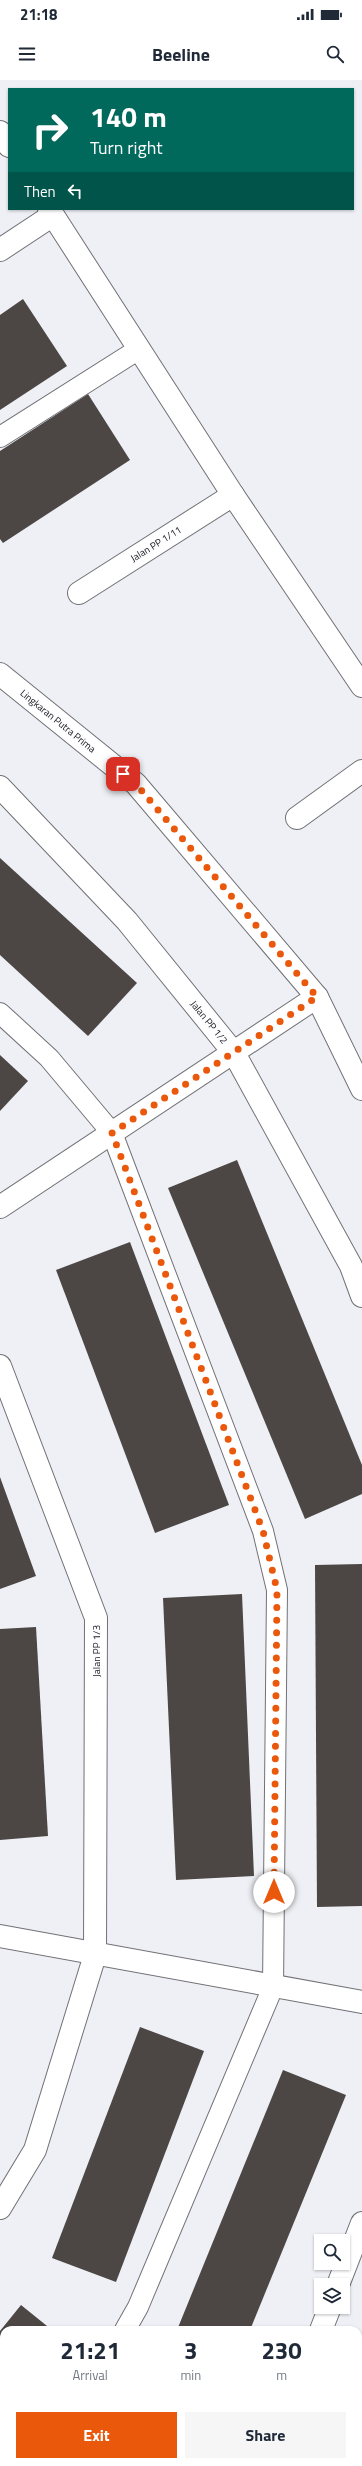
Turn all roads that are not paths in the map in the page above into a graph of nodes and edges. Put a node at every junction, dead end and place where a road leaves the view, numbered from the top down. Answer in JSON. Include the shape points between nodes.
{"nodes":[{"id":1,"x":0,"y":132,"type":"edge"},
{"id":2,"x":8,"y":144,"type":"edge"},
{"id":3,"x":51,"y":212,"type":"edge"},
{"id":4,"x":0,"y":250,"type":"edge"},
{"id":5,"x":139,"y":348,"type":"junction"},
{"id":6,"x":0,"y":437,"type":"edge"},
{"id":7,"x":233,"y":495,"type":"junction"},
{"id":8,"x":79,"y":592,"type":"dead end"},
{"id":9,"x":0,"y":674,"type":"edge"},
{"id":10,"x":362,"y":686,"type":"edge"},
{"id":11,"x":362,"y":771,"type":"edge"},
{"id":12,"x":0,"y":787,"type":"edge"},
{"id":13,"x":296,"y":818,"type":"dead end"},
{"id":14,"x":317,"y":997,"type":"junction"},
{"id":15,"x":0,"y":1013,"type":"edge"},
{"id":16,"x":234,"y":1053,"type":"junction"},
{"id":17,"x":362,"y":1089,"type":"edge"},
{"id":18,"x":112,"y":1133,"type":"junction"},
{"id":19,"x":0,"y":1207,"type":"edge"},
{"id":20,"x":362,"y":1296,"type":"edge"},
{"id":21,"x":0,"y":1366,"type":"edge"},
{"id":22,"x":0,"y":1936,"type":"edge"},
{"id":23,"x":94,"y":1955,"type":"junction"},
{"id":24,"x":273,"y":1987,"type":"junction"},
{"id":25,"x":362,"y":2002,"type":"edge"},
{"id":26,"x":0,"y":2208,"type":"edge"},
{"id":27,"x":362,"y":2223,"type":"edge"},
{"id":28,"x":341,"y":2278,"type":"edge"},
{"id":29,"x":327,"y":2314,"type":"edge"},
{"id":30,"x":127,"y":2326,"type":"edge"},
{"id":31,"x":323,"y":2326,"type":"edge"}],
"edges":[{"from":1,"to":2,"type":"street"},
{"from":3,"to":4,"type":"street"},
{"from":3,"to":5,"type":"street"},
{"from":5,"to":6,"type":"lane"},
{"from":5,"to":7,"type":"street"},
{"from":7,"to":8,"type":"street","name":"Jalan PP 1/11"},
{"from":7,"to":10,"type":"street"},
{"from":9,"to":14,"type":"street","name":"Lingkaran Putra Prima","via":[[136,784]]},
{"from":11,"to":13,"type":"street"},
{"from":12,"to":16,"type":"street","name":"Jalan PP 1/2","via":[[127,921]]},
{"from":14,"to":16,"type":"street"},
{"from":14,"to":17,"type":"street","name":"Lingkaran Putra Prima"},
{"from":15,"to":18,"type":"lane","via":[[49,1058]]},
{"from":16,"to":18,"type":"street"},
{"from":16,"to":20,"type":"street","name":"Jalan PP 1/2","via":[[351,1266]]},
{"from":18,"to":19,"type":"street"},
{"from":18,"to":24,"type":"lane","via":[[263,1531],[277,1590]]},
{"from":21,"to":23,"type":"street","name":"Jalan PP 1/3","via":[[96,1618]]},
{"from":22,"to":23,"type":"street"},
{"from":23,"to":24,"type":"street"},
{"from":23,"to":26,"type":"street","name":"Jalan PP 1/3","via":[[35,2150]]},
{"from":24,"to":25,"type":"street"},
{"from":24,"to":30,"type":"lane","via":[[141,2300]]},
{"from":27,"to":28,"type":"street"},
{"from":29,"to":31,"type":"street"}]}
